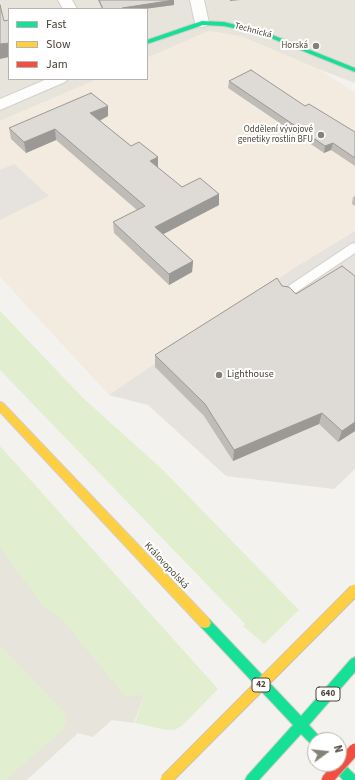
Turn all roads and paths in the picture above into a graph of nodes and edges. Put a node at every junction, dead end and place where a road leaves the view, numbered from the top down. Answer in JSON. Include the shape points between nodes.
{"nodes":[{"id":1,"x":197,"y":0,"type":"edge"},
{"id":2,"x":202,"y":24,"type":"junction"},
{"id":3,"x":148,"y":42,"type":"edge"},
{"id":4,"x":355,"y":70,"type":"edge"},
{"id":5,"x":58,"y":80,"type":"edge"},
{"id":6,"x":0,"y":105,"type":"edge"},
{"id":7,"x":355,"y":247,"type":"edge"},
{"id":8,"x":285,"y":294,"type":"edge"},
{"id":9,"x":0,"y":406,"type":"edge"},
{"id":10,"x":355,"y":590,"type":"edge"},
{"id":11,"x":355,"y":663,"type":"edge"},
{"id":12,"x":301,"y":725,"type":"junction"},
{"id":13,"x":308,"y":732,"type":"edge"},
{"id":14,"x":355,"y":749,"type":"edge"},
{"id":15,"x":344,"y":772,"type":"edge"},
{"id":16,"x":166,"y":780,"type":"edge"},
{"id":17,"x":251,"y":780,"type":"edge"},
{"id":18,"x":328,"y":780,"type":"edge"},
{"id":19,"x":351,"y":780,"type":"edge"}],
"edges":[{"from":1,"to":2,"type":"street"},
{"from":2,"to":3,"type":"main road","name":"Technická","via":[[180,28]]},
{"from":2,"to":4,"type":"main road","name":"Technická","via":[[224,24],[263,33]]},
{"from":5,"to":6,"type":"street"},
{"from":7,"to":8,"type":"lane"},
{"from":9,"to":12,"type":"main road","name":"Královopolská"},
{"from":10,"to":16,"type":"main road","number":"42","bridge":true},
{"from":11,"to":12,"type":"main road","number":"640"},
{"from":12,"to":13,"type":"main road","name":"Královopolská"},
{"from":12,"to":17,"type":"main road","number":"640"},
{"from":14,"to":18,"type":"main road","bridge":true},
{"from":15,"to":19,"type":"main road"}]}
